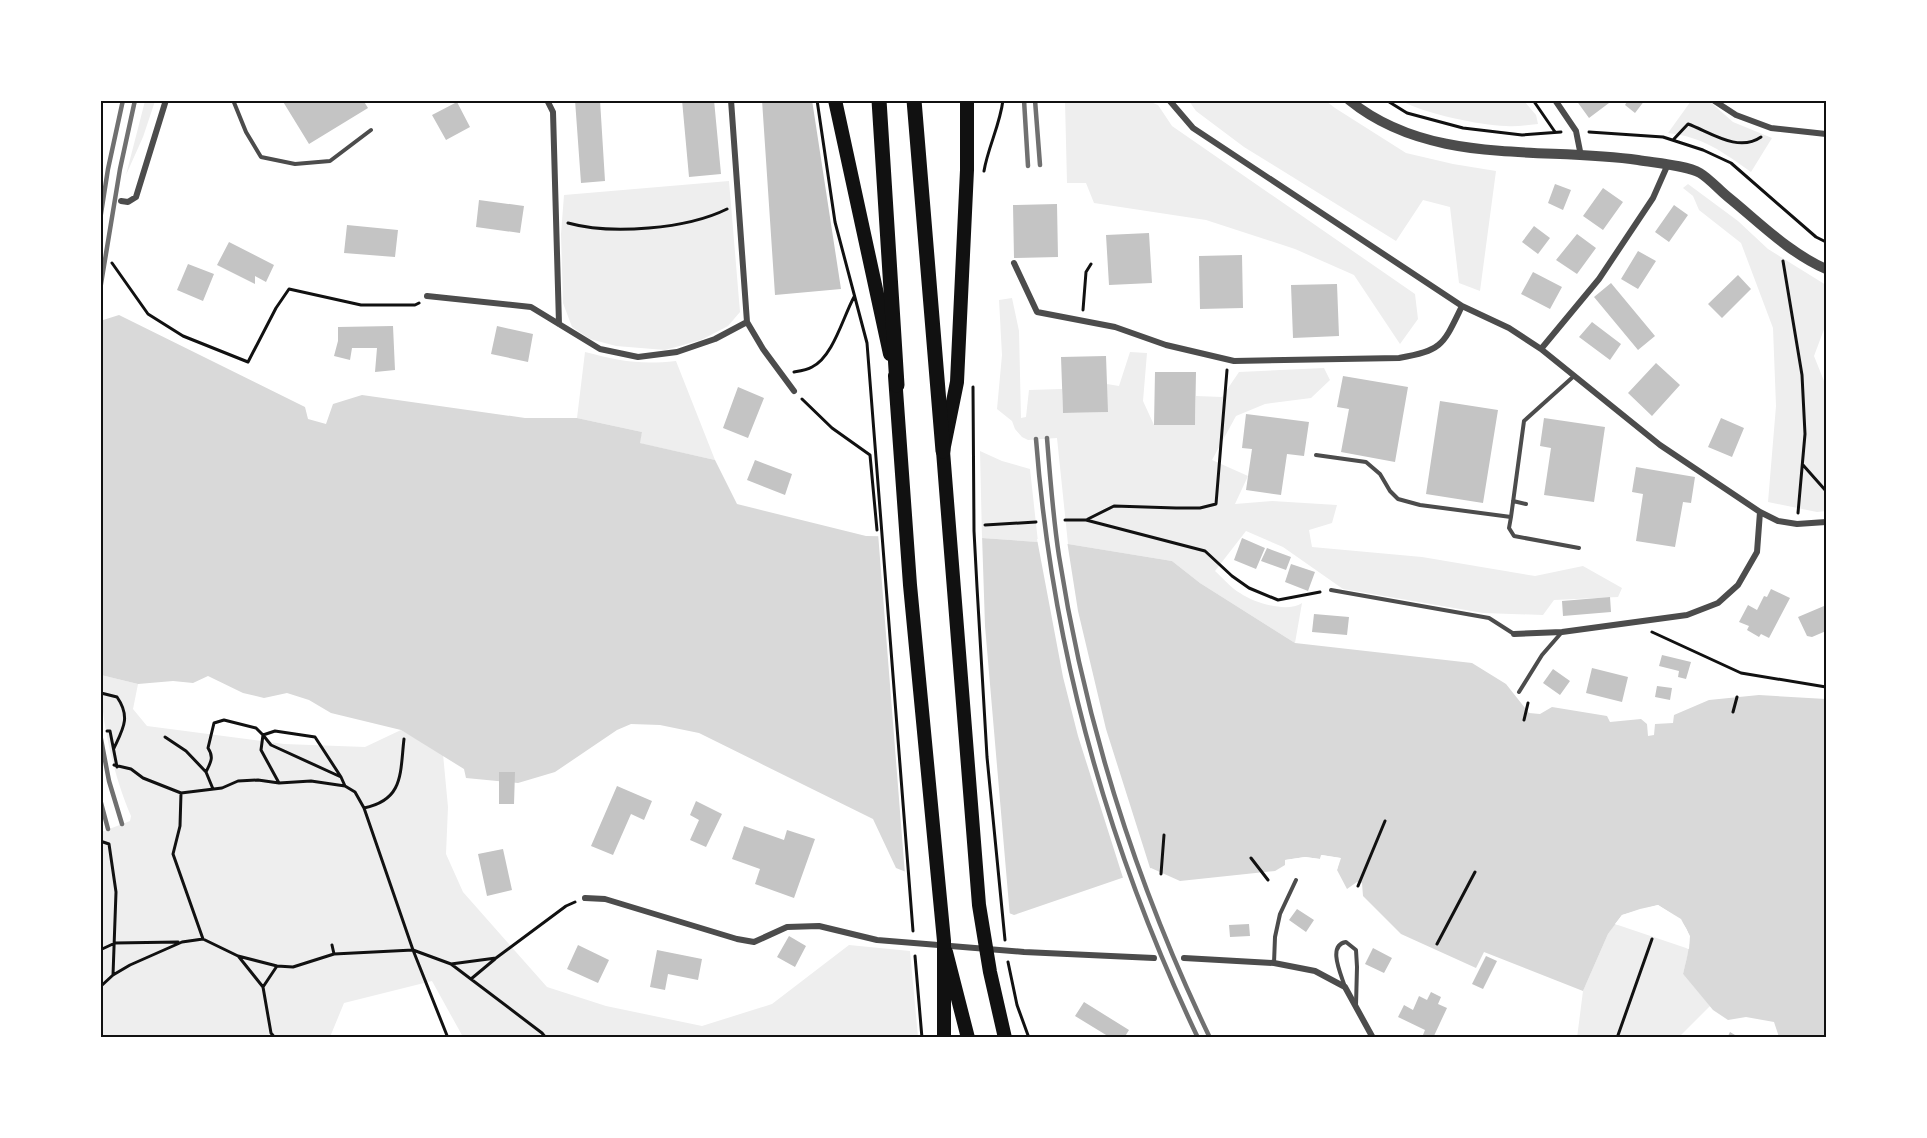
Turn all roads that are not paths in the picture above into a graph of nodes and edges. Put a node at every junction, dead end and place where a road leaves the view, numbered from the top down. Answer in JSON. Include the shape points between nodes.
{"nodes":[{"id":1,"x":166,"y":100,"type":"edge"},
{"id":2,"x":233,"y":100,"type":"edge"},
{"id":3,"x":547,"y":100,"type":"edge"},
{"id":4,"x":731,"y":100,"type":"edge"},
{"id":5,"x":835,"y":100,"type":"edge"},
{"id":6,"x":879,"y":100,"type":"edge"},
{"id":7,"x":914,"y":100,"type":"edge"},
{"id":8,"x":967,"y":100,"type":"edge"},
{"id":9,"x":1169,"y":100,"type":"edge"},
{"id":10,"x":1349,"y":100,"type":"edge"},
{"id":11,"x":1555,"y":100,"type":"edge"},
{"id":12,"x":1713,"y":100,"type":"edge"},
{"id":13,"x":371,"y":130,"type":"dead end"},
{"id":14,"x":1827,"y":134,"type":"edge"},
{"id":15,"x":1581,"y":156,"type":"junction"},
{"id":16,"x":1668,"y":165,"type":"junction"},
{"id":17,"x":121,"y":201,"type":"dead end"},
{"id":18,"x":1014,"y":263,"type":"dead end"},
{"id":19,"x":1827,"y":269,"type":"edge"},
{"id":20,"x":427,"y":296,"type":"road end"},
{"id":21,"x":1462,"y":306,"type":"junction"},
{"id":22,"x":747,"y":322,"type":"junction"},
{"id":23,"x":559,"y":324,"type":"junction"},
{"id":24,"x":1541,"y":349,"type":"junction"},
{"id":25,"x":1575,"y":376,"type":"junction"},
{"id":26,"x":897,"y":385,"type":"junction"},
{"id":27,"x":794,"y":392,"type":"road end"},
{"id":28,"x":943,"y":451,"type":"junction"},
{"id":29,"x":1317,"y":455,"type":"dead end"},
{"id":30,"x":1513,"y":501,"type":"junction"},
{"id":31,"x":1526,"y":504,"type":"dead end"},
{"id":32,"x":1760,"y":512,"type":"junction"},
{"id":33,"x":1511,"y":517,"type":"junction"},
{"id":34,"x":1827,"y":522,"type":"edge"},
{"id":35,"x":1579,"y":548,"type":"dead end"},
{"id":36,"x":1331,"y":590,"type":"road end"},
{"id":37,"x":1562,"y":632,"type":"junction"},
{"id":38,"x":1514,"y":634,"type":"joint"},
{"id":39,"x":1519,"y":692,"type":"dead end"},
{"id":40,"x":1296,"y":880,"type":"dead end"},
{"id":41,"x":585,"y":898,"type":"road end"},
{"id":42,"x":944,"y":941,"type":"junction"},
{"id":43,"x":1154,"y":958,"type":"dead end"},
{"id":44,"x":1184,"y":958,"type":"dead end"},
{"id":45,"x":1274,"y":963,"type":"junction"},
{"id":46,"x":1345,"y":987,"type":"junction"},
{"id":47,"x":1356,"y":1005,"type":"junction"},
{"id":48,"x":1005,"y":1037,"type":"edge"},
{"id":49,"x":944,"y":1038,"type":"edge"},
{"id":50,"x":968,"y":1038,"type":"edge"},
{"id":51,"x":1373,"y":1038,"type":"edge"}],
"edges":[{"from":1,"to":17,"type":"street","via":[[136,197]]},
{"from":2,"to":13,"type":"lane","via":[[261,158],[295,165],[330,161]]},
{"from":3,"to":23,"type":"street","via":[[553,112]]},
{"from":4,"to":22,"type":"street"},
{"from":5,"to":26,"type":"main road"},
{"from":6,"to":26,"type":"highway"},
{"from":7,"to":28,"type":"highway"},
{"from":8,"to":28,"type":"main road","via":[[968,170],[957,382]]},
{"from":9,"to":21,"type":"street","via":[[1193,128]]},
{"from":10,"to":15,"type":"street","via":[[1362,111],[1404,131],[1443,143],[1487,151]]},
{"from":11,"to":15,"type":"street","via":[[1576,131]]},
{"from":12,"to":14,"type":"street","via":[[1736,115],[1771,128]]},
{"from":15,"to":16,"type":"street"},
{"from":16,"to":19,"type":"street","via":[[1700,173],[1805,260]]},
{"from":16,"to":24,"type":"street","via":[[1653,198],[1599,279]]},
{"from":18,"to":21,"type":"street","via":[[1037,312],[1115,327],[1166,345],[1229,360],[1399,358],[1426,353],[1446,340]]},
{"from":20,"to":23,"type":"street","via":[[531,307]]},
{"from":21,"to":24,"type":"street","via":[[1509,328]]},
{"from":22,"to":23,"type":"street","via":[[678,352],[638,357],[600,349]]},
{"from":22,"to":27,"type":"street"},
{"from":24,"to":25,"type":"street"},
{"from":25,"to":30,"type":"lane","via":[[1524,421]]},
{"from":25,"to":32,"type":"street","via":[[1660,445]]},
{"from":26,"to":42,"type":"main road","via":[[910,585]]},
{"from":28,"to":48,"type":"main road","via":[[978,895]]},
{"from":29,"to":33,"type":"lane","via":[[1366,462],[1398,500]]},
{"from":30,"to":31,"type":"lane"},
{"from":30,"to":33,"type":"lane"},
{"from":32,"to":34,"type":"street","via":[[1797,524]]},
{"from":32,"to":37,"type":"street","via":[[1757,552],[1738,585],[1718,603],[1687,615]]},
{"from":33,"to":35,"type":"lane","via":[[1509,528],[1514,536]]},
{"from":36,"to":38,"type":"lane","via":[[1489,618]]},
{"from":37,"to":38,"type":"street"},
{"from":37,"to":39,"type":"lane"},
{"from":40,"to":45,"type":"lane","via":[[1280,914]]},
{"from":41,"to":43,"type":"street","via":[[605,899],[754,942],[788,927],[819,926],[877,940]]},
{"from":42,"to":49,"type":"main road"},
{"from":42,"to":50,"type":"main road"},
{"from":44,"to":45,"type":"street"},
{"from":45,"to":46,"type":"street","via":[[1315,971]]},
{"from":46,"to":47,"type":"street"},
{"from":46,"to":47,"type":"lane","via":[[1335,954],[1337,946],[1346,942],[1356,950]]},
{"from":47,"to":51,"type":"street"}]}
